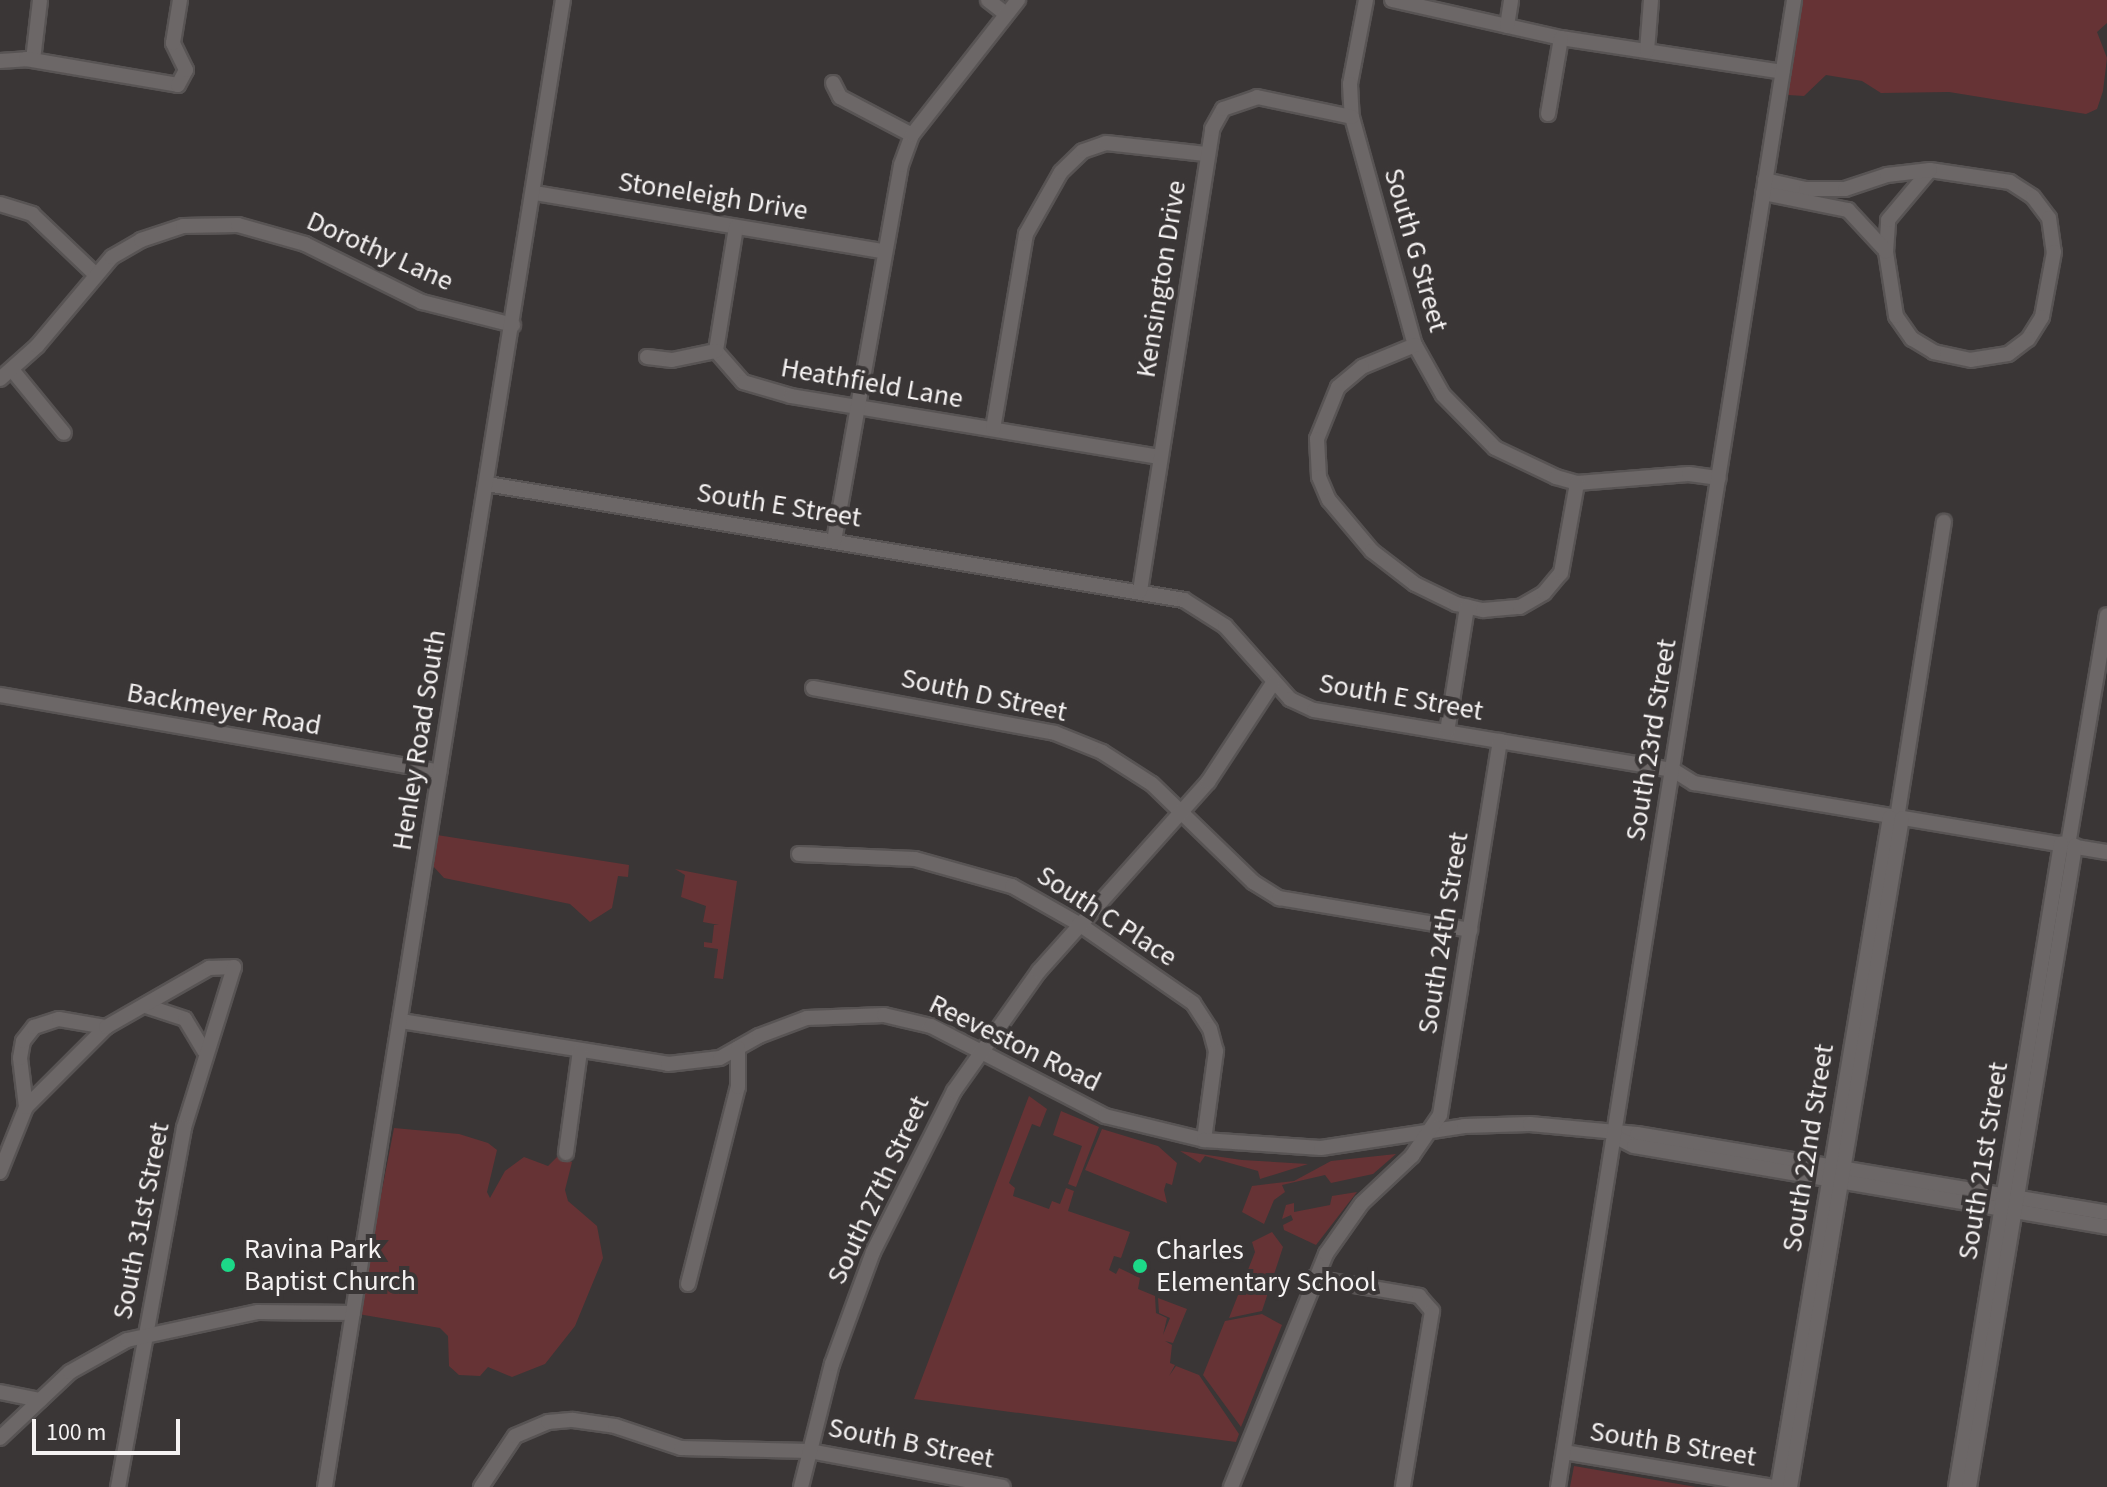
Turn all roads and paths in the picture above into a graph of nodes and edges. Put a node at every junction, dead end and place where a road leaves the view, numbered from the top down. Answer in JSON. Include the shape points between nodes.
{"nodes":[{"id":1,"x":40,"y":0,"type":"edge"},
{"id":2,"x":180,"y":0,"type":"edge"},
{"id":3,"x":563,"y":0,"type":"edge"},
{"id":4,"x":988,"y":0,"type":"edge"},
{"id":5,"x":1018,"y":0,"type":"edge"},
{"id":6,"x":1366,"y":0,"type":"edge"},
{"id":7,"x":1392,"y":0,"type":"edge"},
{"id":8,"x":1511,"y":0,"type":"edge"},
{"id":9,"x":1651,"y":0,"type":"edge"},
{"id":10,"x":1794,"y":0,"type":"edge"},
{"id":11,"x":1006,"y":14,"type":"junction"},
{"id":12,"x":1507,"y":26,"type":"junction"},
{"id":13,"x":1561,"y":38,"type":"junction"},
{"id":14,"x":1647,"y":51,"type":"junction"},
{"id":15,"x":33,"y":60,"type":"junction"},
{"id":16,"x":0,"y":61,"type":"edge"},
{"id":17,"x":1782,"y":72,"type":"junction"},
{"id":18,"x":833,"y":83,"type":"dead end"},
{"id":19,"x":1548,"y":114,"type":"dead end"},
{"id":20,"x":1352,"y":117,"type":"junction"},
{"id":21,"x":912,"y":135,"type":"junction"},
{"id":22,"x":1205,"y":154,"type":"junction"},
{"id":23,"x":1930,"y":170,"type":"junction"},
{"id":24,"x":1764,"y":186,"type":"junction"},
{"id":25,"x":535,"y":193,"type":"junction"},
{"id":26,"x":0,"y":204,"type":"edge"},
{"id":27,"x":736,"y":227,"type":"junction"},
{"id":28,"x":882,"y":251,"type":"junction"},
{"id":29,"x":1886,"y":252,"type":"junction"},
{"id":30,"x":94,"y":273,"type":"junction"},
{"id":31,"x":513,"y":325,"type":"junction"},
{"id":32,"x":1415,"y":345,"type":"junction"},
{"id":33,"x":716,"y":351,"type":"junction"},
{"id":34,"x":647,"y":357,"type":"dead end"},
{"id":35,"x":13,"y":371,"type":"junction"},
{"id":36,"x":0,"y":379,"type":"edge"},
{"id":37,"x":856,"y":407,"type":"junction"},
{"id":38,"x":993,"y":429,"type":"junction"},
{"id":39,"x":64,"y":433,"type":"dead end"},
{"id":40,"x":1160,"y":457,"type":"junction"},
{"id":41,"x":1719,"y":478,"type":"junction"},
{"id":42,"x":1577,"y":483,"type":"junction"},
{"id":43,"x":487,"y":484,"type":"junction"},
{"id":44,"x":1944,"y":522,"type":"dead end"},
{"id":45,"x":834,"y":541,"type":"junction"},
{"id":46,"x":1140,"y":591,"type":"junction"},
{"id":47,"x":1467,"y":607,"type":"junction"},
{"id":48,"x":2107,"y":615,"type":"edge"},
{"id":49,"x":1273,"y":683,"type":"junction"},
{"id":50,"x":813,"y":688,"type":"dead end"},
{"id":51,"x":0,"y":695,"type":"edge"},
{"id":52,"x":1447,"y":732,"type":"junction"},
{"id":53,"x":1500,"y":741,"type":"junction"},
{"id":54,"x":1673,"y":770,"type":"junction"},
{"id":55,"x":439,"y":772,"type":"junction"},
{"id":56,"x":1184,"y":812,"type":"junction"},
{"id":57,"x":1896,"y":818,"type":"junction"},
{"id":58,"x":2068,"y":845,"type":"junction"},
{"id":59,"x":2107,"y":852,"type":"edge"},
{"id":60,"x":799,"y":854,"type":"dead end"},
{"id":61,"x":1079,"y":924,"type":"junction"},
{"id":62,"x":1470,"y":930,"type":"junction"},
{"id":63,"x":146,"y":1006,"type":"junction"},
{"id":64,"x":401,"y":1021,"type":"junction"},
{"id":65,"x":106,"y":1027,"type":"junction"},
{"id":66,"x":738,"y":1048,"type":"junction"},
{"id":67,"x":204,"y":1051,"type":"junction"},
{"id":68,"x":580,"y":1051,"type":"junction"},
{"id":69,"x":981,"y":1052,"type":"junction"},
{"id":70,"x":26,"y":1107,"type":"junction"},
{"id":71,"x":1431,"y":1131,"type":"junction"},
{"id":72,"x":1614,"y":1136,"type":"junction"},
{"id":73,"x":1204,"y":1140,"type":"junction"},
{"id":74,"x":566,"y":1153,"type":"dead end"},
{"id":75,"x":0,"y":1172,"type":"edge"},
{"id":76,"x":1836,"y":1174,"type":"junction"},
{"id":77,"x":2009,"y":1204,"type":"junction"},
{"id":78,"x":2107,"y":1213,"type":"edge"},
{"id":79,"x":2107,"y":1227,"type":"edge"},
{"id":80,"x":1313,"y":1278,"type":"junction"},
{"id":81,"x":688,"y":1284,"type":"dead end"},
{"id":82,"x":353,"y":1313,"type":"junction"},
{"id":83,"x":145,"y":1337,"type":"junction"},
{"id":84,"x":0,"y":1392,"type":"edge"},
{"id":85,"x":40,"y":1400,"type":"junction"},
{"id":86,"x":0,"y":1438,"type":"edge"},
{"id":87,"x":809,"y":1451,"type":"junction"},
{"id":88,"x":1564,"y":1452,"type":"junction"},
{"id":89,"x":118,"y":1487,"type":"edge"},
{"id":90,"x":325,"y":1487,"type":"edge"},
{"id":91,"x":481,"y":1487,"type":"edge"},
{"id":92,"x":801,"y":1487,"type":"edge"},
{"id":93,"x":1003,"y":1487,"type":"edge"},
{"id":94,"x":1231,"y":1487,"type":"edge"},
{"id":95,"x":1403,"y":1487,"type":"edge"},
{"id":96,"x":1558,"y":1487,"type":"edge"},
{"id":97,"x":1776,"y":1487,"type":"edge"},
{"id":98,"x":1790,"y":1487,"type":"edge"},
{"id":99,"x":1956,"y":1487,"type":"edge"},
{"id":100,"x":1969,"y":1487,"type":"edge"}],
"edges":[{"from":1,"to":15,"type":"street"},
{"from":2,"to":15,"type":"street","via":[[173,43],[186,70],[178,85]]},
{"from":3,"to":25,"type":"street","name":"Henley Road South"},
{"from":4,"to":11,"type":"street"},
{"from":5,"to":11,"type":"street"},
{"from":6,"to":20,"type":"street","name":"South G Street","via":[[1350,84]]},
{"from":7,"to":12,"type":"street"},
{"from":8,"to":12,"type":"street"},
{"from":9,"to":14,"type":"street"},
{"from":10,"to":17,"type":"street","name":"South 23rd Street"},
{"from":11,"to":21,"type":"street"},
{"from":12,"to":13,"type":"street"},
{"from":13,"to":14,"type":"street"},
{"from":13,"to":19,"type":"street"},
{"from":14,"to":17,"type":"street"},
{"from":15,"to":16,"type":"street"},
{"from":17,"to":24,"type":"street","name":"South 23rd Street"},
{"from":18,"to":21,"type":"street","via":[[840,97]]},
{"from":20,"to":22,"type":"street","name":"Kensington Drive","via":[[1278,98],[1247,99],[1223,109]]},
{"from":20,"to":32,"type":"street","name":"South G Street"},
{"from":21,"to":28,"type":"street"},
{"from":22,"to":38,"type":"street","via":[[1113,142],[1083,151],[1064,167],[1026,234]]},
{"from":22,"to":40,"type":"street","name":"Kensington Drive"},
{"from":23,"to":24,"type":"street","via":[[1887,175],[1845,189]]},
{"from":23,"to":29,"type":"street","via":[[1896,206],[1886,229]]},
{"from":23,"to":29,"type":"street","via":[[2010,182],[2042,207],[2053,231],[2054,252],[2036,329],[2019,347],[1986,360],[1923,347],[1896,316]]},
{"from":24,"to":29,"type":"street","via":[[1848,210]]},
{"from":24,"to":41,"type":"street","name":"South 23rd Street"},
{"from":25,"to":27,"type":"street","name":"Stoneleigh Drive"},
{"from":25,"to":31,"type":"street","name":"Henley Road South"},
{"from":26,"to":30,"type":"street","via":[[32,214]]},
{"from":27,"to":28,"type":"street","name":"Stoneleigh Drive"},
{"from":27,"to":33,"type":"street"},
{"from":28,"to":37,"type":"street"},
{"from":30,"to":31,"type":"street","name":"Dorothy Lane","via":[[158,232],[196,224],[238,225],[338,256],[422,302]]},
{"from":30,"to":35,"type":"street","name":"Dorothy Lane"},
{"from":31,"to":43,"type":"street","name":"Henley Road South"},
{"from":32,"to":42,"type":"street","name":"South G Street","via":[[1443,395],[1482,438],[1514,460]]},
{"from":32,"to":47,"type":"street","via":[[1362,367],[1335,392],[1317,439],[1319,477],[1336,510],[1372,551],[1426,591]]},
{"from":33,"to":34,"type":"street","via":[[672,360]]},
{"from":33,"to":37,"type":"street","name":"Heathfield Lane","via":[[743,382],[759,390]]},
{"from":35,"to":36,"type":"street","name":"Dorothy Lane"},
{"from":35,"to":39,"type":"street"},
{"from":37,"to":38,"type":"street","name":"Heathfield Lane"},
{"from":37,"to":45,"type":"street"},
{"from":38,"to":40,"type":"street","name":"Heathfield Lane"},
{"from":40,"to":46,"type":"street","name":"Kensington Drive"},
{"from":41,"to":42,"type":"street","name":"South G Street","via":[[1689,474]]},
{"from":41,"to":54,"type":"street","name":"South 23rd Street"},
{"from":42,"to":47,"type":"street","via":[[1568,553],[1556,580],[1520,607]]},
{"from":43,"to":45,"type":"street","name":"South E Street"},
{"from":43,"to":55,"type":"street","name":"Henley Road South"},
{"from":44,"to":57,"type":"street","name":"South 22nd Street"},
{"from":45,"to":46,"type":"street","name":"South E Street"},
{"from":46,"to":49,"type":"street","name":"South E Street","via":[[1184,600],[1213,615]]},
{"from":47,"to":52,"type":"street"},
{"from":48,"to":58,"type":"street","name":"South 21st Street"},
{"from":49,"to":52,"type":"street","name":"South E Street","via":[[1314,710]]},
{"from":49,"to":56,"type":"street","name":"South 27th Street"},
{"from":50,"to":56,"type":"street","name":"South D Street","via":[[1055,733],[1134,771]]},
{"from":51,"to":55,"type":"street","name":"Backmeyer Road"},
{"from":52,"to":53,"type":"street","name":"South E Street"},
{"from":53,"to":54,"type":"street","name":"South E Street"},
{"from":53,"to":62,"type":"street","name":"South 24th Street"},
{"from":54,"to":57,"type":"street","name":"South E Street","via":[[1694,783]]},
{"from":54,"to":72,"type":"street","name":"South 23rd Street"},
{"from":55,"to":64,"type":"street","name":"Henley Road South"},
{"from":56,"to":61,"type":"street","name":"South 27th Street"},
{"from":56,"to":62,"type":"street","name":"South D Street","via":[[1253,882],[1279,898]]},
{"from":57,"to":58,"type":"street","name":"South E Street"},
{"from":57,"to":76,"type":"street","name":"South 22nd Street"},
{"from":58,"to":59,"type":"street","name":"South E Street"},
{"from":58,"to":77,"type":"street","name":"South 21st Street"},
{"from":60,"to":61,"type":"street","name":"South C Place","via":[[872,855],[956,868],[1035,896]]},
{"from":61,"to":69,"type":"street","name":"South 27th Street"},
{"from":61,"to":73,"type":"street","name":"South C Place","via":[[1193,1003],[1210,1029],[1217,1064]]},
{"from":62,"to":71,"type":"street","name":"South 24th Street","via":[[1440,1115]]},
{"from":63,"to":65,"type":"street"},
{"from":63,"to":67,"type":"street","via":[[185,1019]]},
{"from":63,"to":67,"type":"street","name":"South 31st Street","via":[[209,968],[229,965],[237,970]]},
{"from":64,"to":68,"type":"street","name":"Reeveston Road"},
{"from":64,"to":82,"type":"street","name":"Henley Road South"},
{"from":65,"to":70,"type":"street"},
{"from":65,"to":70,"type":"street","via":[[59,1019],[34,1027],[23,1041],[20,1058]]},
{"from":66,"to":68,"type":"street","name":"Reeveston Road","via":[[720,1058],[681,1064]]},
{"from":66,"to":69,"type":"street","name":"Reeveston Road","via":[[807,1018],[849,1013],[931,1026]]},
{"from":66,"to":81,"type":"street","via":[[738,1087]]},
{"from":67,"to":83,"type":"street","name":"South 31st Street","via":[[174,1173]]},
{"from":68,"to":74,"type":"street"},
{"from":69,"to":73,"type":"street","name":"Reeveston Road","via":[[1105,1116]]},
{"from":69,"to":87,"type":"street","name":"South 27th Street","via":[[908,1175],[873,1252],[832,1364]]},
{"from":70,"to":75,"type":"street"},
{"from":71,"to":72,"type":"street","name":"Reeveston Road","via":[[1530,1124]]},
{"from":71,"to":73,"type":"street","name":"Reeveston Road","via":[[1321,1148]]},
{"from":71,"to":80,"type":"street","via":[[1362,1203]]},
{"from":72,"to":76,"type":"street","name":"Reeveston Road","via":[[1637,1134]]},
{"from":72,"to":88,"type":"street","name":"South 23rd Street"},
{"from":76,"to":77,"type":"street","name":"Reeveston Road"},
{"from":76,"to":97,"type":"street","name":"South 22nd Street"},
{"from":76,"to":98,"type":"street","name":"South 22nd Street"},
{"from":77,"to":78,"type":"street","name":"Reeveston Road"},
{"from":77,"to":79,"type":"street","name":"Reeveston Road"},
{"from":77,"to":99,"type":"street","name":"South 21st Street"},
{"from":77,"to":100,"type":"street","name":"South 21st Street"},
{"from":80,"to":94,"type":"street"},
{"from":80,"to":95,"type":"street","via":[[1419,1296],[1430,1308]]},
{"from":82,"to":83,"type":"street","via":[[258,1312]]},
{"from":82,"to":90,"type":"street","name":"Henley Road South"},
{"from":83,"to":85,"type":"street","via":[[92,1356]]},
{"from":83,"to":89,"type":"street","name":"South 31st Street"},
{"from":84,"to":85,"type":"street"},
{"from":85,"to":86,"type":"street"},
{"from":87,"to":91,"type":"street","name":"South B Street","via":[[681,1448],[594,1421],[560,1421],[515,1436]]},
{"from":87,"to":92,"type":"street","name":"South 27th Street"},
{"from":87,"to":93,"type":"street","name":"South B Street"},
{"from":88,"to":96,"type":"street","name":"South 23rd Street"},
{"from":88,"to":97,"type":"street","name":"South B Street"}]}
